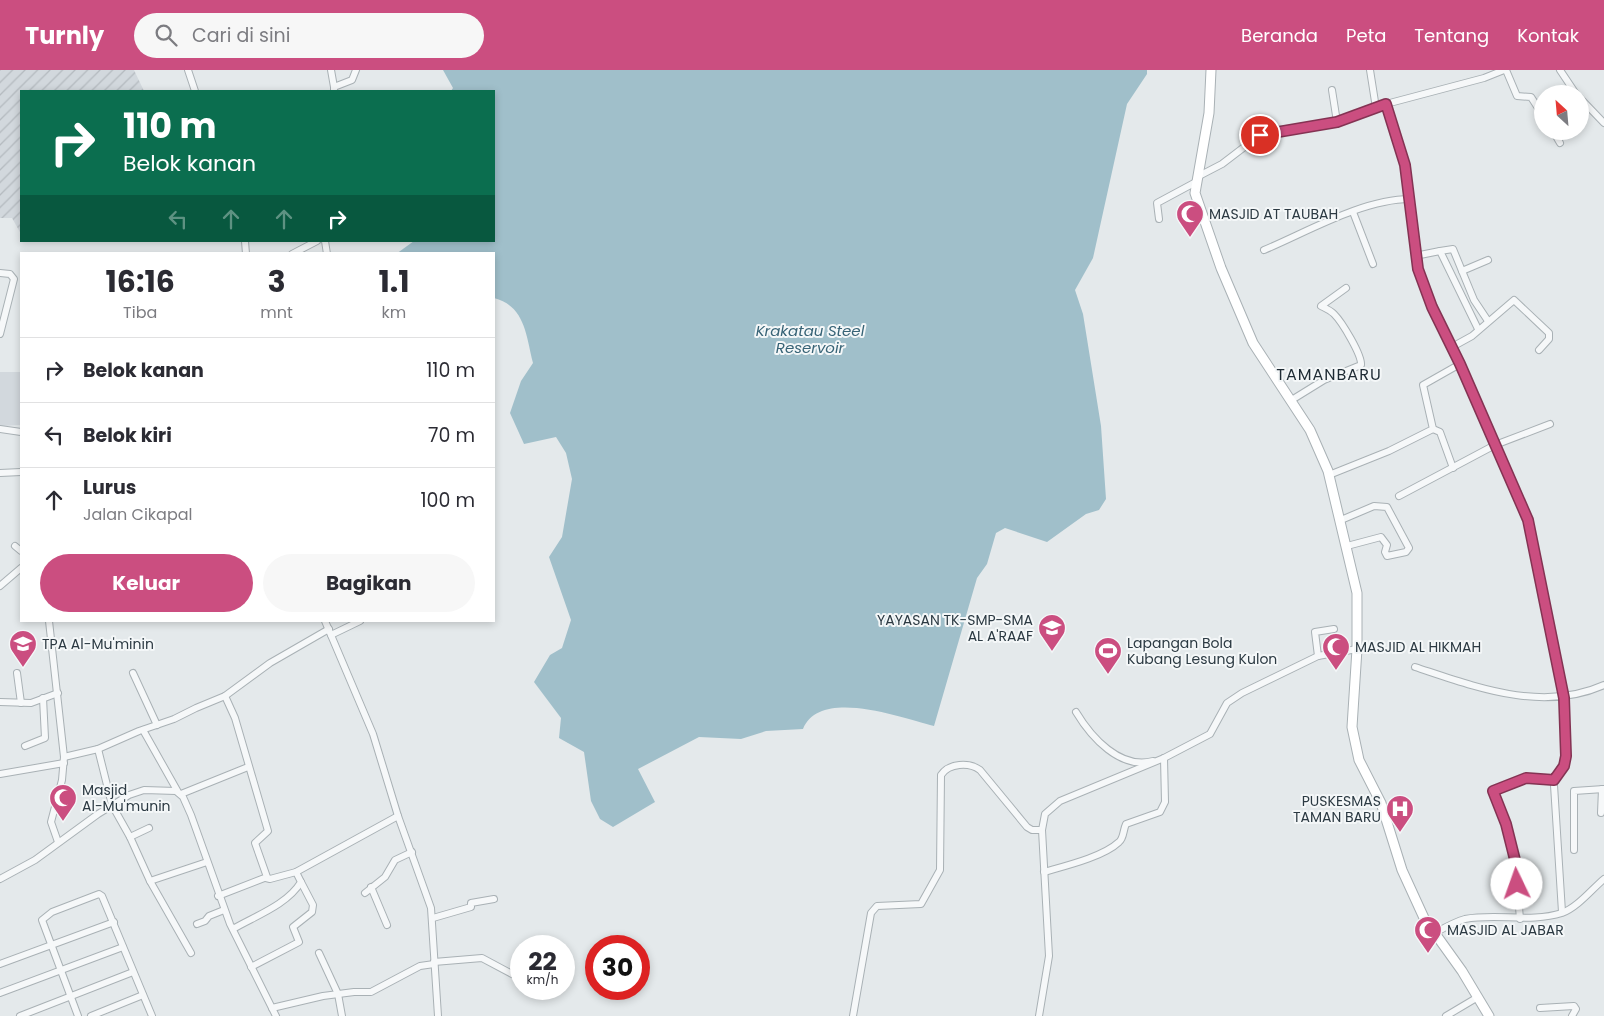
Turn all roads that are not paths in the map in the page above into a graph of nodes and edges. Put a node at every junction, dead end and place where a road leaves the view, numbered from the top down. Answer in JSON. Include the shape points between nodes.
{"nodes":[{"id":1,"x":188,"y":70,"type":"edge"},
{"id":2,"x":331,"y":70,"type":"edge"},
{"id":3,"x":356,"y":70,"type":"edge"},
{"id":4,"x":1211,"y":70,"type":"edge"},
{"id":5,"x":1370,"y":70,"type":"edge"},
{"id":6,"x":1505,"y":70,"type":"edge"},
{"id":7,"x":1560,"y":70,"type":"edge"},
{"id":8,"x":1570,"y":85,"type":"edge"},
{"id":9,"x":334,"y":89,"type":"edge"},
{"id":10,"x":195,"y":90,"type":"edge"},
{"id":11,"x":1332,"y":90,"type":"dead end"},
{"id":12,"x":1534,"y":102,"type":"edge"},
{"id":13,"x":1386,"y":104,"type":"junction"},
{"id":14,"x":1589,"y":107,"type":"edge"},
{"id":15,"x":1376,"y":108,"type":"junction"},
{"id":16,"x":1337,"y":122,"type":"junction"},
{"id":17,"x":1604,"y":123,"type":"edge"},
{"id":18,"x":1558,"y":140,"type":"edge"},
{"id":19,"x":1560,"y":143,"type":"dead end"},
{"id":20,"x":1196,"y":180,"type":"junction"},
{"id":21,"x":1410,"y":199,"type":"junction"},
{"id":22,"x":1353,"y":212,"type":"junction"},
{"id":23,"x":1159,"y":219,"type":"dead end"},
{"id":24,"x":315,"y":242,"type":"edge"},
{"id":25,"x":1264,"y":250,"type":"dead end"},
{"id":26,"x":1440,"y":251,"type":"junction"},
{"id":27,"x":296,"y":252,"type":"edge"},
{"id":28,"x":1415,"y":256,"type":"junction"},
{"id":29,"x":1488,"y":260,"type":"dead end"},
{"id":30,"x":1373,"y":264,"type":"dead end"},
{"id":31,"x":1462,"y":271,"type":"junction"},
{"id":32,"x":0,"y":273,"type":"edge"},
{"id":33,"x":1346,"y":288,"type":"dead end"},
{"id":34,"x":1488,"y":321,"type":"junction"},
{"id":35,"x":1478,"y":329,"type":"junction"},
{"id":36,"x":0,"y":334,"type":"edge"},
{"id":37,"x":1452,"y":347,"type":"junction"},
{"id":38,"x":1539,"y":350,"type":"dead end"},
{"id":39,"x":1460,"y":364,"type":"junction"},
{"id":40,"x":1290,"y":401,"type":"junction"},
{"id":41,"x":1550,"y":424,"type":"dead end"},
{"id":42,"x":0,"y":429,"type":"edge"},
{"id":43,"x":1433,"y":429,"type":"junction"},
{"id":44,"x":20,"y":432,"type":"edge"},
{"id":45,"x":1494,"y":445,"type":"junction"},
{"id":46,"x":1453,"y":468,"type":"junction"},
{"id":47,"x":0,"y":472,"type":"edge"},
{"id":48,"x":20,"y":472,"type":"edge"},
{"id":49,"x":1329,"y":475,"type":"junction"},
{"id":50,"x":1399,"y":496,"type":"dead end"},
{"id":51,"x":1341,"y":520,"type":"junction"},
{"id":52,"x":15,"y":546,"type":"dead end"},
{"id":53,"x":1347,"y":546,"type":"junction"},
{"id":54,"x":20,"y":550,"type":"edge"},
{"id":55,"x":20,"y":569,"type":"edge"},
{"id":56,"x":0,"y":586,"type":"edge"},
{"id":57,"x":50,"y":622,"type":"edge"},
{"id":58,"x":325,"y":622,"type":"edge"},
{"id":59,"x":357,"y":622,"type":"edge"},
{"id":60,"x":1334,"y":630,"type":"dead end"},
{"id":61,"x":330,"y":632,"type":"junction"},
{"id":62,"x":1357,"y":649,"type":"junction"},
{"id":63,"x":1318,"y":656,"type":"junction"},
{"id":64,"x":1416,"y":667,"type":"dead end"},
{"id":65,"x":17,"y":673,"type":"dead end"},
{"id":66,"x":133,"y":673,"type":"dead end"},
{"id":67,"x":1604,"y":685,"type":"edge"},
{"id":68,"x":58,"y":693,"type":"junction"},
{"id":69,"x":225,"y":696,"type":"junction"},
{"id":70,"x":43,"y":698,"type":"junction"},
{"id":71,"x":1564,"y":698,"type":"junction"},
{"id":72,"x":0,"y":702,"type":"edge"},
{"id":73,"x":21,"y":703,"type":"junction"},
{"id":74,"x":1076,"y":712,"type":"dead end"},
{"id":75,"x":157,"y":725,"type":"junction"},
{"id":76,"x":143,"y":730,"type":"junction"},
{"id":77,"x":25,"y":746,"type":"dead end"},
{"id":78,"x":98,"y":749,"type":"junction"},
{"id":79,"x":1164,"y":758,"type":"junction"},
{"id":80,"x":64,"y":760,"type":"junction"},
{"id":81,"x":248,"y":767,"type":"junction"},
{"id":82,"x":0,"y":774,"type":"edge"},
{"id":83,"x":1554,"y":780,"type":"junction"},
{"id":84,"x":1603,"y":789,"type":"edge"},
{"id":85,"x":180,"y":793,"type":"junction"},
{"id":86,"x":112,"y":805,"type":"junction"},
{"id":87,"x":1602,"y":812,"type":"dead end"},
{"id":88,"x":398,"y":816,"type":"junction"},
{"id":89,"x":149,"y":828,"type":"dead end"},
{"id":90,"x":1042,"y":830,"type":"junction"},
{"id":91,"x":130,"y":836,"type":"junction"},
{"id":92,"x":58,"y":842,"type":"junction"},
{"id":93,"x":1574,"y":850,"type":"dead end"},
{"id":94,"x":412,"y":852,"type":"junction"},
{"id":95,"x":208,"y":862,"type":"junction"},
{"id":96,"x":296,"y":872,"type":"junction"},
{"id":97,"x":1044,"y":872,"type":"junction"},
{"id":98,"x":0,"y":878,"type":"edge"},
{"id":99,"x":266,"y":878,"type":"junction"},
{"id":100,"x":1604,"y":878,"type":"edge"},
{"id":101,"x":150,"y":881,"type":"junction"},
{"id":102,"x":301,"y":882,"type":"junction"},
{"id":103,"x":371,"y":887,"type":"junction"},
{"id":104,"x":365,"y":893,"type":"dead end"},
{"id":105,"x":218,"y":896,"type":"junction"},
{"id":106,"x":494,"y":899,"type":"dead end"},
{"id":107,"x":224,"y":910,"type":"junction"},
{"id":108,"x":1562,"y":912,"type":"junction"},
{"id":109,"x":433,"y":918,"type":"junction"},
{"id":110,"x":1520,"y":919,"type":"junction"},
{"id":111,"x":114,"y":922,"type":"junction"},
{"id":112,"x":197,"y":924,"type":"dead end"},
{"id":113,"x":387,"y":925,"type":"dead end"},
{"id":114,"x":233,"y":929,"type":"junction"},
{"id":115,"x":1434,"y":934,"type":"junction"},
{"id":116,"x":50,"y":945,"type":"junction"},
{"id":117,"x":123,"y":947,"type":"junction"},
{"id":118,"x":191,"y":953,"type":"dead end"},
{"id":119,"x":319,"y":953,"type":"dead end"},
{"id":120,"x":434,"y":963,"type":"junction"},
{"id":121,"x":0,"y":964,"type":"edge"},
{"id":122,"x":252,"y":967,"type":"junction"},
{"id":123,"x":60,"y":971,"type":"junction"},
{"id":124,"x":133,"y":972,"type":"junction"},
{"id":125,"x":510,"y":973,"type":"edge"},
{"id":126,"x":0,"y":993,"type":"edge"},
{"id":127,"x":338,"y":994,"type":"junction"},
{"id":128,"x":143,"y":995,"type":"junction"},
{"id":129,"x":70,"y":996,"type":"junction"},
{"id":130,"x":1478,"y":997,"type":"junction"},
{"id":131,"x":272,"y":1008,"type":"junction"},
{"id":132,"x":1540,"y":1008,"type":"dead end"},
{"id":133,"x":20,"y":1016,"type":"edge"},
{"id":134,"x":78,"y":1016,"type":"edge"},
{"id":135,"x":91,"y":1016,"type":"edge"},
{"id":136,"x":152,"y":1016,"type":"edge"},
{"id":137,"x":276,"y":1016,"type":"edge"},
{"id":138,"x":342,"y":1016,"type":"edge"},
{"id":139,"x":438,"y":1016,"type":"edge"},
{"id":140,"x":853,"y":1016,"type":"edge"},
{"id":141,"x":1039,"y":1016,"type":"edge"},
{"id":142,"x":1446,"y":1016,"type":"edge"},
{"id":143,"x":1489,"y":1016,"type":"edge"},
{"id":144,"x":1572,"y":1016,"type":"edge"}],
"edges":[{"from":1,"to":10,"type":"street"},
{"from":2,"to":9,"type":"street"},
{"from":3,"to":9,"type":"street","via":[[352,80]]},
{"from":4,"to":20,"type":"street","via":[[1209,113]]},
{"from":5,"to":15,"type":"street"},
{"from":6,"to":12,"type":"street","via":[[1518,97],[1531,97]]},
{"from":6,"to":13,"type":"street"},
{"from":7,"to":8,"type":"street"},
{"from":11,"to":16,"type":"street"},
{"from":13,"to":15,"type":"street"},
{"from":13,"to":21,"type":"street","via":[[1400,146]]},
{"from":14,"to":17,"type":"street"},
{"from":15,"to":16,"type":"street"},
{"from":16,"to":20,"type":"street","via":[[1260,135]]},
{"from":18,"to":19,"type":"street"},
{"from":20,"to":23,"type":"street","via":[[1157,203]]},
{"from":20,"to":40,"type":"street","via":[[1196,199],[1242,320],[1262,360]]},
{"from":21,"to":22,"type":"street","via":[[1392,199]]},
{"from":21,"to":28,"type":"street"},
{"from":22,"to":25,"type":"street"},
{"from":22,"to":30,"type":"street"},
{"from":24,"to":27,"type":"street"},
{"from":26,"to":28,"type":"street"},
{"from":26,"to":31,"type":"street","via":[[1453,249]]},
{"from":26,"to":35,"type":"street"},
{"from":28,"to":37,"type":"street","via":[[1432,307]]},
{"from":29,"to":31,"type":"street"},
{"from":31,"to":34,"type":"street","via":[[1475,302]]},
{"from":32,"to":36,"type":"street","via":[[10,274],[14,279]]},
{"from":33,"to":40,"type":"street","via":[[1321,306],[1339,320],[1362,365],[1324,380]]},
{"from":34,"to":35,"type":"street"},
{"from":34,"to":38,"type":"street","via":[[1516,300],[1549,333],[1549,339]]},
{"from":35,"to":37,"type":"street"},
{"from":37,"to":39,"type":"street"},
{"from":39,"to":43,"type":"street","via":[[1423,384]]},
{"from":39,"to":45,"type":"street"},
{"from":40,"to":49,"type":"street","via":[[1317,442]]},
{"from":41,"to":45,"type":"street"},
{"from":42,"to":44,"type":"street"},
{"from":43,"to":46,"type":"street","via":[[1440,432]]},
{"from":43,"to":49,"type":"street"},
{"from":45,"to":46,"type":"street"},
{"from":45,"to":71,"type":"street","via":[[1528,520]]},
{"from":46,"to":50,"type":"street"},
{"from":47,"to":48,"type":"street"},
{"from":49,"to":51,"type":"street"},
{"from":51,"to":53,"type":"street"},
{"from":51,"to":53,"type":"street","via":[[1374,506],[1387,507],[1408,548],[1406,552],[1387,556],[1387,545],[1381,537]]},
{"from":52,"to":54,"type":"street"},
{"from":53,"to":62,"type":"street","via":[[1357,593]]},
{"from":55,"to":56,"type":"street"},
{"from":57,"to":68,"type":"street"},
{"from":58,"to":61,"type":"street"},
{"from":59,"to":61,"type":"street"},
{"from":60,"to":63,"type":"street","via":[[1315,632]]},
{"from":61,"to":69,"type":"street","via":[[270,664]]},
{"from":61,"to":88,"type":"street","via":[[374,734]]},
{"from":62,"to":63,"type":"street"},
{"from":62,"to":115,"type":"street","via":[[1353,740],[1386,816],[1402,870]]},
{"from":63,"to":79,"type":"street","via":[[1231,700],[1210,734]]},
{"from":64,"to":71,"type":"street","via":[[1497,693]]},
{"from":65,"to":73,"type":"street"},
{"from":66,"to":75,"type":"street"},
{"from":67,"to":71,"type":"street"},
{"from":68,"to":70,"type":"street"},
{"from":68,"to":80,"type":"street"},
{"from":69,"to":75,"type":"street"},
{"from":69,"to":81,"type":"street"},
{"from":70,"to":73,"type":"street"},
{"from":70,"to":77,"type":"street","via":[[44,738]]},
{"from":71,"to":83,"type":"street","via":[[1566,756],[1564,766]]},
{"from":72,"to":73,"type":"street"},
{"from":74,"to":79,"type":"street","via":[[1096,740],[1117,756],[1149,762]]},
{"from":75,"to":76,"type":"street"},
{"from":76,"to":78,"type":"street"},
{"from":76,"to":85,"type":"street"},
{"from":78,"to":80,"type":"street"},
{"from":78,"to":86,"type":"street"},
{"from":79,"to":90,"type":"street","via":[[1060,801],[1045,814]]},
{"from":79,"to":97,"type":"street","via":[[1165,802],[1160,812],[1126,824],[1122,839],[1116,844],[1075,863]]},
{"from":80,"to":82,"type":"street"},
{"from":80,"to":92,"type":"street","via":[[51,822]]},
{"from":81,"to":85,"type":"street"},
{"from":81,"to":99,"type":"street","via":[[268,831],[255,843]]},
{"from":83,"to":108,"type":"street"},
{"from":83,"to":110,"type":"street","via":[[1526,778],[1493,791],[1515,860]]},
{"from":84,"to":87,"type":"street"},
{"from":84,"to":93,"type":"street","via":[[1574,791]]},
{"from":85,"to":86,"type":"street","via":[[144,790]]},
{"from":85,"to":95,"type":"street"},
{"from":86,"to":91,"type":"street"},
{"from":86,"to":92,"type":"street"},
{"from":88,"to":94,"type":"street"},
{"from":88,"to":96,"type":"street"},
{"from":89,"to":91,"type":"street"},
{"from":90,"to":97,"type":"street"},
{"from":90,"to":140,"type":"street","via":[[1027,827],[973,765],[962,764],[942,773],[940,870],[921,904],[877,906],[873,909]]},
{"from":91,"to":101,"type":"street"},
{"from":92,"to":98,"type":"street","via":[[31,863]]},
{"from":94,"to":103,"type":"street","via":[[395,860],[385,877]]},
{"from":94,"to":109,"type":"street"},
{"from":95,"to":101,"type":"street"},
{"from":95,"to":105,"type":"street"},
{"from":96,"to":99,"type":"street"},
{"from":96,"to":102,"type":"street"},
{"from":97,"to":141,"type":"street","via":[[1048,966]]},
{"from":99,"to":105,"type":"street"},
{"from":100,"to":108,"type":"street"},
{"from":101,"to":118,"type":"street"},
{"from":102,"to":114,"type":"street","via":[[273,910]]},
{"from":102,"to":122,"type":"street","via":[[313,906],[312,912],[293,927],[299,942]]},
{"from":103,"to":104,"type":"street"},
{"from":103,"to":113,"type":"street"},
{"from":105,"to":107,"type":"street"},
{"from":106,"to":109,"type":"street","via":[[471,903],[471,907]]},
{"from":107,"to":112,"type":"street"},
{"from":107,"to":114,"type":"street"},
{"from":108,"to":110,"type":"street"},
{"from":109,"to":120,"type":"street"},
{"from":110,"to":115,"type":"street","via":[[1471,918]]},
{"from":111,"to":116,"type":"street"},
{"from":111,"to":116,"type":"street","via":[[99,894],[44,918],[42,924]]},
{"from":111,"to":117,"type":"street"},
{"from":114,"to":122,"type":"street"},
{"from":115,"to":130,"type":"street"},
{"from":116,"to":121,"type":"street"},
{"from":116,"to":123,"type":"street"},
{"from":117,"to":123,"type":"street"},
{"from":117,"to":124,"type":"street"},
{"from":119,"to":127,"type":"street"},
{"from":120,"to":125,"type":"street","via":[[482,958]]},
{"from":120,"to":127,"type":"street","via":[[416,968],[371,992]]},
{"from":120,"to":139,"type":"street"},
{"from":122,"to":131,"type":"street"},
{"from":123,"to":126,"type":"street"},
{"from":123,"to":129,"type":"street"},
{"from":124,"to":128,"type":"street"},
{"from":124,"to":129,"type":"street"},
{"from":127,"to":131,"type":"street"},
{"from":127,"to":138,"type":"street"},
{"from":128,"to":135,"type":"street"},
{"from":128,"to":136,"type":"street"},
{"from":129,"to":133,"type":"street"},
{"from":129,"to":134,"type":"street"},
{"from":130,"to":142,"type":"street"},
{"from":130,"to":143,"type":"street"},
{"from":131,"to":137,"type":"street"},
{"from":132,"to":144,"type":"street","via":[[1574,1006]]}]}
